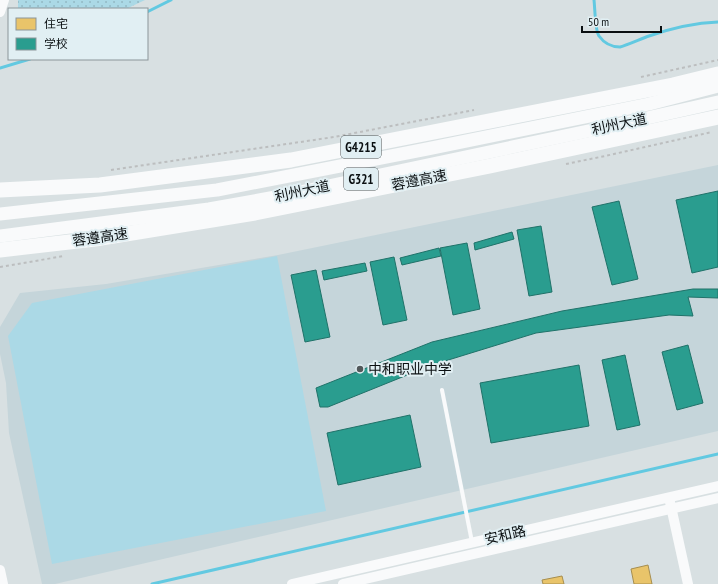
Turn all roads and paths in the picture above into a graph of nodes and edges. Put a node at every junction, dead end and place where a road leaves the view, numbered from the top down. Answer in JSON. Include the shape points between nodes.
{"nodes":[{"id":1,"x":4,"y":0,"type":"edge"},
{"id":2,"x":0,"y":12,"type":"edge"},
{"id":3,"x":718,"y":60,"type":"edge"},
{"id":4,"x":718,"y":74,"type":"edge"},
{"id":5,"x":635,"y":79,"type":"dead end"},
{"id":6,"x":718,"y":86,"type":"edge"},
{"id":7,"x":718,"y":102,"type":"edge"},
{"id":8,"x":481,"y":109,"type":"dead end"},
{"id":9,"x":718,"y":117,"type":"edge"},
{"id":10,"x":108,"y":170,"type":"dead end"},
{"id":11,"x":0,"y":190,"type":"edge"},
{"id":12,"x":0,"y":214,"type":"edge"},
{"id":13,"x":0,"y":236,"type":"edge"},
{"id":14,"x":0,"y":250,"type":"edge"},
{"id":15,"x":442,"y":390,"type":"dead end"},
{"id":16,"x":718,"y":486,"type":"edge"},
{"id":17,"x":670,"y":497,"type":"junction"},
{"id":18,"x":718,"y":498,"type":"edge"},
{"id":19,"x":672,"y":508,"type":"junction"},
{"id":20,"x":472,"y":543,"type":"junction"},
{"id":21,"x":0,"y":570,"type":"edge"},
{"id":22,"x":336,"y":579,"type":"edge"},
{"id":23,"x":3,"y":584,"type":"edge"},
{"id":24,"x":292,"y":584,"type":"edge"},
{"id":25,"x":343,"y":584,"type":"edge"},
{"id":26,"x":688,"y":584,"type":"edge"}],
"edges":[{"from":1,"to":2,"type":"street"},
{"from":3,"to":5,"type":"path"},
{"from":4,"to":11,"type":"highway","number":"G4215","via":[[291,160],[100,185]]},
{"from":6,"to":12,"type":"highway","name":"利州大道","number":"G321","via":[[634,107],[217,190]]},
{"from":7,"to":13,"type":"highway","name":"利州大道","number":"G321","via":[[281,196],[216,208]]},
{"from":8,"to":10,"type":"path","via":[[334,137]]},
{"from":9,"to":14,"type":"highway","name":"蓉遵高速","via":[[255,213],[95,239]]},
{"from":15,"to":20,"type":"lane"},
{"from":16,"to":17,"type":"street","name":"安和路"},
{"from":17,"to":19,"type":"street"},
{"from":17,"to":20,"type":"street","name":"安和路"},
{"from":18,"to":19,"type":"street","name":"安和路"},
{"from":19,"to":25,"type":"street","name":"安和路"},
{"from":19,"to":26,"type":"street"},
{"from":20,"to":22,"type":"street","name":"安和路"},
{"from":21,"to":23,"type":"street"},
{"from":22,"to":24,"type":"street","name":"安和路"}]}
